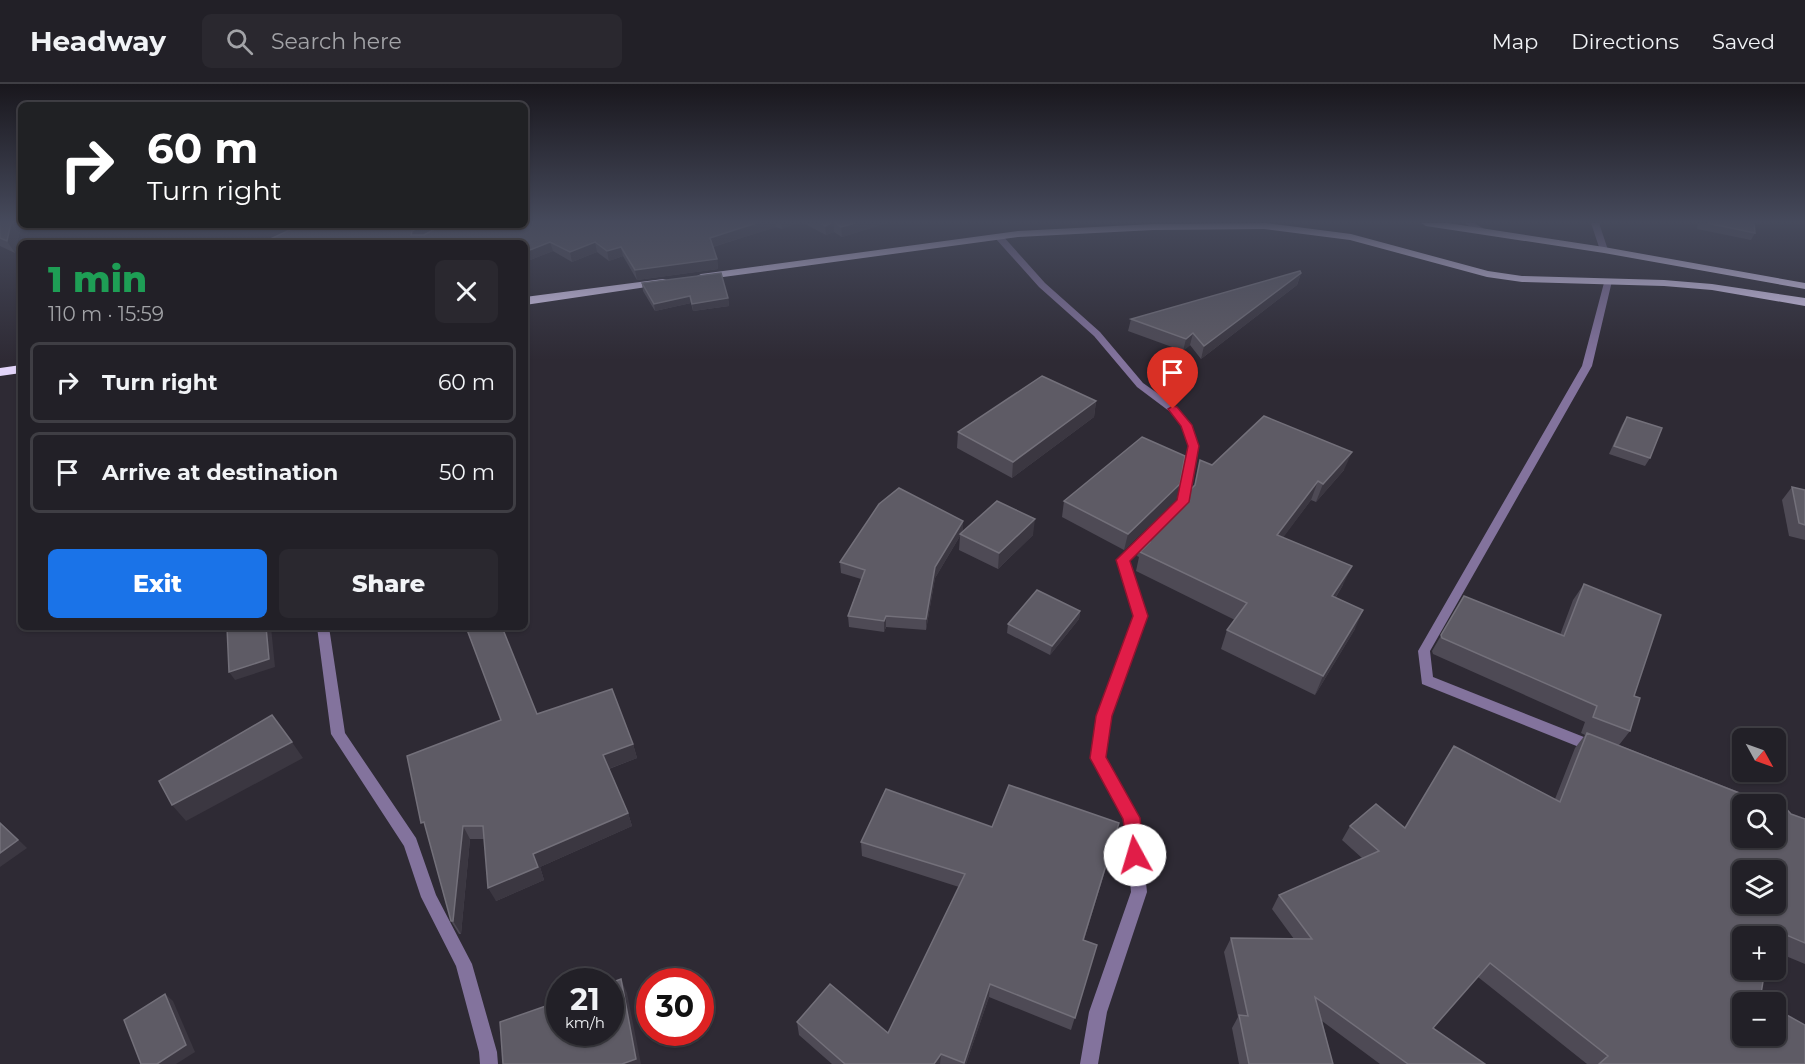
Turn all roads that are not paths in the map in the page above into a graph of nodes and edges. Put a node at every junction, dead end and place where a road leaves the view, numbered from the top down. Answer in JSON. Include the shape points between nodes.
{"nodes":[{"id":1,"x":762,"y":269,"type":"edge"},
{"id":2,"x":1027,"y":269,"type":"edge"},
{"id":3,"x":1470,"y":269,"type":"edge"},
{"id":4,"x":1709,"y":269,"type":"edge"},
{"id":5,"x":1608,"y":281,"type":"junction"},
{"id":6,"x":1805,"y":286,"type":"edge"},
{"id":7,"x":528,"y":301,"type":"edge"},
{"id":8,"x":1805,"y":302,"type":"edge"},
{"id":9,"x":18,"y":369,"type":"edge"},
{"id":10,"x":0,"y":372,"type":"edge"},
{"id":11,"x":323,"y":630,"type":"edge"},
{"id":12,"x":1601,"y":749,"type":"edge"},
{"id":13,"x":489,"y":1064,"type":"edge"},
{"id":14,"x":1089,"y":1064,"type":"edge"}],
"edges":[{"from":1,"to":7,"type":"highway"},
{"from":2,"to":14,"type":"street","via":[[1097,334],[1140,385],[1173,409],[1187,425],[1194,446],[1183,502],[1123,560],[1141,616],[1104,716],[1098,758],[1131,818],[1139,892],[1098,1012]]},
{"from":3,"to":5,"type":"highway","via":[[1510,278]]},
{"from":4,"to":6,"type":"highway"},
{"from":5,"to":8,"type":"highway","via":[[1712,288]]},
{"from":5,"to":12,"type":"street","via":[[1587,366],[1424,651],[1427,680]]},
{"from":9,"to":10,"type":"highway"},
{"from":11,"to":13,"type":"street","via":[[338,734],[411,843],[429,897],[464,964]]}]}
